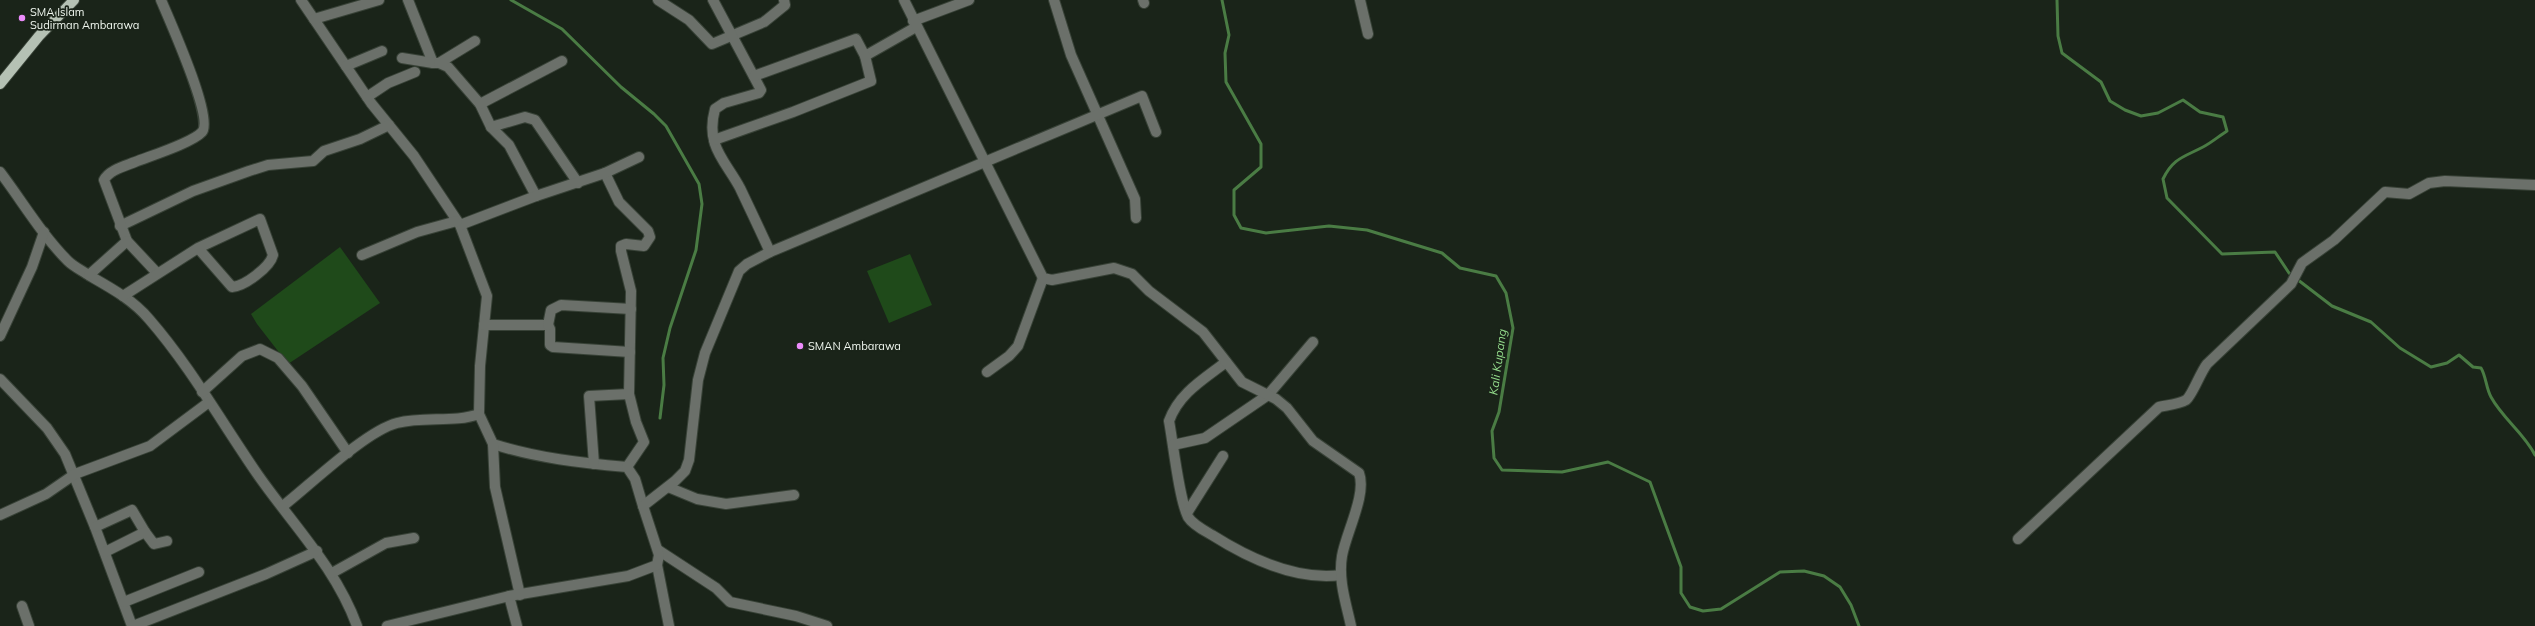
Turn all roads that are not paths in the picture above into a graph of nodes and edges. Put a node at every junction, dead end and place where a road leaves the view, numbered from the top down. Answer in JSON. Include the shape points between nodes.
{"nodes":[{"id":1,"x":74,"y":0,"type":"edge"},
{"id":2,"x":161,"y":0,"type":"edge"},
{"id":3,"x":301,"y":0,"type":"edge"},
{"id":4,"x":379,"y":0,"type":"edge"},
{"id":5,"x":408,"y":0,"type":"edge"},
{"id":6,"x":658,"y":0,"type":"edge"},
{"id":7,"x":713,"y":0,"type":"edge"},
{"id":8,"x":784,"y":0,"type":"edge"},
{"id":9,"x":904,"y":0,"type":"edge"},
{"id":10,"x":969,"y":0,"type":"edge"},
{"id":11,"x":1054,"y":0,"type":"edge"},
{"id":12,"x":1360,"y":0,"type":"edge"},
{"id":13,"x":314,"y":19,"type":"junction"},
{"id":14,"x":914,"y":24,"type":"junction"},
{"id":15,"x":1368,"y":34,"type":"dead end"},
{"id":16,"x":732,"y":35,"type":"junction"},
{"id":17,"x":475,"y":41,"type":"dead end"},
{"id":18,"x":382,"y":52,"type":"dead end"},
{"id":19,"x":865,"y":56,"type":"junction"},
{"id":20,"x":402,"y":58,"type":"dead end"},
{"id":21,"x":562,"y":60,"type":"dead end"},
{"id":22,"x":436,"y":63,"type":"junction"},
{"id":23,"x":346,"y":66,"type":"junction"},
{"id":24,"x":415,"y":72,"type":"dead end"},
{"id":25,"x":754,"y":76,"type":"junction"},
{"id":26,"x":0,"y":84,"type":"edge"},
{"id":27,"x":367,"y":97,"type":"junction"},
{"id":28,"x":480,"y":104,"type":"junction"},
{"id":29,"x":1097,"y":114,"type":"junction"},
{"id":30,"x":389,"y":125,"type":"junction"},
{"id":31,"x":491,"y":127,"type":"junction"},
{"id":32,"x":1156,"y":132,"type":"dead end"},
{"id":33,"x":714,"y":140,"type":"junction"},
{"id":34,"x":639,"y":157,"type":"dead end"},
{"id":35,"x":986,"y":162,"type":"junction"},
{"id":36,"x":0,"y":172,"type":"edge"},
{"id":37,"x":605,"y":173,"type":"junction"},
{"id":38,"x":578,"y":183,"type":"junction"},
{"id":39,"x":2535,"y":185,"type":"edge"},
{"id":40,"x":536,"y":196,"type":"junction"},
{"id":41,"x":1136,"y":218,"type":"dead end"},
{"id":42,"x":458,"y":223,"type":"junction"},
{"id":43,"x":120,"y":226,"type":"junction"},
{"id":44,"x":44,"y":232,"type":"junction"},
{"id":45,"x":127,"y":241,"type":"junction"},
{"id":46,"x":198,"y":248,"type":"junction"},
{"id":47,"x":770,"y":252,"type":"junction"},
{"id":48,"x":362,"y":255,"type":"dead end"},
{"id":49,"x":158,"y":273,"type":"junction"},
{"id":50,"x":89,"y":275,"type":"junction"},
{"id":51,"x":1043,"y":278,"type":"junction"},
{"id":52,"x":123,"y":296,"type":"junction"},
{"id":53,"x":631,"y":310,"type":"junction"},
{"id":54,"x":484,"y":325,"type":"junction"},
{"id":55,"x":548,"y":325,"type":"junction"},
{"id":56,"x":0,"y":336,"type":"edge"},
{"id":57,"x":1313,"y":342,"type":"dead end"},
{"id":58,"x":630,"y":352,"type":"junction"},
{"id":59,"x":1226,"y":362,"type":"junction"},
{"id":60,"x":987,"y":372,"type":"dead end"},
{"id":61,"x":0,"y":379,"type":"edge"},
{"id":62,"x":202,"y":392,"type":"junction"},
{"id":63,"x":629,"y":394,"type":"junction"},
{"id":64,"x":1268,"y":395,"type":"junction"},
{"id":65,"x":209,"y":402,"type":"junction"},
{"id":66,"x":479,"y":414,"type":"junction"},
{"id":67,"x":493,"y":444,"type":"junction"},
{"id":68,"x":1173,"y":445,"type":"junction"},
{"id":69,"x":348,"y":453,"type":"junction"},
{"id":70,"x":1224,"y":456,"type":"dead end"},
{"id":71,"x":594,"y":464,"type":"junction"},
{"id":72,"x":627,"y":467,"type":"junction"},
{"id":73,"x":75,"y":474,"type":"junction"},
{"id":74,"x":668,"y":486,"type":"junction"},
{"id":75,"x":794,"y":495,"type":"dead end"},
{"id":76,"x":284,"y":506,"type":"junction"},
{"id":77,"x":643,"y":506,"type":"junction"},
{"id":78,"x":1187,"y":513,"type":"junction"},
{"id":79,"x":0,"y":515,"type":"edge"},
{"id":80,"x":95,"y":527,"type":"junction"},
{"id":81,"x":145,"y":532,"type":"junction"},
{"id":82,"x":414,"y":538,"type":"dead end"},
{"id":83,"x":2018,"y":539,"type":"dead end"},
{"id":84,"x":167,"y":541,"type":"dead end"},
{"id":85,"x":658,"y":550,"type":"junction"},
{"id":86,"x":317,"y":551,"type":"junction"},
{"id":87,"x":105,"y":552,"type":"junction"},
{"id":88,"x":657,"y":565,"type":"junction"},
{"id":89,"x":199,"y":572,"type":"dead end"},
{"id":90,"x":332,"y":573,"type":"junction"},
{"id":91,"x":1341,"y":576,"type":"junction"},
{"id":92,"x":520,"y":595,"type":"junction"},
{"id":93,"x":509,"y":596,"type":"junction"},
{"id":94,"x":124,"y":602,"type":"junction"},
{"id":95,"x":22,"y":606,"type":"dead end"},
{"id":96,"x":29,"y":626,"type":"edge"},
{"id":97,"x":132,"y":626,"type":"edge"},
{"id":98,"x":357,"y":626,"type":"edge"},
{"id":99,"x":387,"y":626,"type":"edge"},
{"id":100,"x":517,"y":626,"type":"edge"},
{"id":101,"x":669,"y":626,"type":"edge"},
{"id":102,"x":827,"y":626,"type":"edge"},
{"id":103,"x":1352,"y":626,"type":"edge"}],
"edges":[{"from":1,"to":26,"type":"main road","via":[[39,36]]},
{"from":2,"to":43,"type":"street","via":[[185,57],[205,127],[201,133],[169,149],[106,176],[105,186]]},
{"from":3,"to":13,"type":"street"},
{"from":4,"to":13,"type":"street"},
{"from":5,"to":22,"type":"street"},
{"from":6,"to":16,"type":"street","via":[[689,20],[712,44]]},
{"from":7,"to":16,"type":"street"},
{"from":8,"to":16,"type":"street","via":[[785,5],[764,22]]},
{"from":9,"to":14,"type":"street"},
{"from":10,"to":14,"type":"street"},
{"from":11,"to":29,"type":"street","via":[[1071,55]]},
{"from":12,"to":15,"type":"street"},
{"from":13,"to":23,"type":"street"},
{"from":14,"to":19,"type":"street"},
{"from":14,"to":35,"type":"street"},
{"from":16,"to":25,"type":"street"},
{"from":17,"to":22,"type":"street"},
{"from":18,"to":23,"type":"street"},
{"from":19,"to":25,"type":"street","via":[[856,39]]},
{"from":19,"to":33,"type":"street","via":[[871,81]]},
{"from":20,"to":22,"type":"street"},
{"from":21,"to":28,"type":"street"},
{"from":22,"to":28,"type":"street","via":[[448,67]]},
{"from":23,"to":27,"type":"street"},
{"from":24,"to":27,"type":"street","via":[[388,83]]},
{"from":25,"to":33,"type":"street","via":[[761,92],[724,103],[715,109]]},
{"from":27,"to":30,"type":"street"},
{"from":28,"to":31,"type":"street"},
{"from":29,"to":32,"type":"street","via":[[1142,96]]},
{"from":29,"to":35,"type":"street"},
{"from":29,"to":41,"type":"street","via":[[1135,199]]},
{"from":30,"to":42,"type":"street","via":[[414,156]]},
{"from":30,"to":43,"type":"street","via":[[360,139],[324,151],[313,161],[268,165],[193,190]]},
{"from":31,"to":38,"type":"street","via":[[524,117],[534,120]]},
{"from":31,"to":40,"type":"street","via":[[509,145]]},
{"from":33,"to":47,"type":"street","via":[[720,159],[740,188]]},
{"from":34,"to":37,"type":"street"},
{"from":35,"to":47,"type":"street"},
{"from":35,"to":51,"type":"street"},
{"from":36,"to":44,"type":"street"},
{"from":37,"to":38,"type":"street"},
{"from":37,"to":53,"type":"street","via":[[619,202],[648,231],[650,237],[644,246],[621,246],[631,291]]},
{"from":38,"to":40,"type":"street"},
{"from":39,"to":83,"type":"street","via":[[2445,181],[2429,184],[2409,194],[2385,192],[2334,240],[2302,263],[2291,284],[2207,364],[2196,379],[2191,396],[2159,408]]},
{"from":40,"to":42,"type":"street"},
{"from":42,"to":48,"type":"street","via":[[417,232]]},
{"from":42,"to":54,"type":"street","via":[[487,296]]},
{"from":43,"to":45,"type":"street"},
{"from":44,"to":50,"type":"street","via":[[68,261]]},
{"from":44,"to":56,"type":"street","via":[[32,267]]},
{"from":45,"to":49,"type":"street"},
{"from":45,"to":50,"type":"street"},
{"from":46,"to":46,"type":"street","via":[[232,286],[241,285],[268,265],[273,255],[260,219]]},
{"from":46,"to":49,"type":"street"},
{"from":47,"to":74,"type":"street","via":[[739,271],[705,354],[698,380],[689,460],[685,471]]},
{"from":49,"to":52,"type":"street"},
{"from":50,"to":52,"type":"street"},
{"from":51,"to":59,"type":"street","via":[[1052,280],[1114,268],[1132,274],[1149,291],[1203,332]]},
{"from":51,"to":60,"type":"street","via":[[1018,346]]},
{"from":52,"to":62,"type":"street","via":[[148,318]]},
{"from":53,"to":55,"type":"street","via":[[561,305],[551,310]]},
{"from":53,"to":58,"type":"street"},
{"from":54,"to":55,"type":"street"},
{"from":54,"to":66,"type":"street"},
{"from":55,"to":58,"type":"street","via":[[550,345],[553,347]]},
{"from":57,"to":64,"type":"street"},
{"from":58,"to":63,"type":"street"},
{"from":59,"to":64,"type":"street","via":[[1242,382]]},
{"from":59,"to":68,"type":"street","via":[[1184,395],[1173,408],[1169,421]]},
{"from":61,"to":73,"type":"street","via":[[47,428]]},
{"from":62,"to":65,"type":"street"},
{"from":62,"to":69,"type":"street","via":[[242,356],[260,349],[278,358],[298,380]]},
{"from":63,"to":71,"type":"street","via":[[589,396]]},
{"from":63,"to":72,"type":"street","via":[[644,442]]},
{"from":64,"to":68,"type":"street","via":[[1205,438]]},
{"from":64,"to":91,"type":"street","via":[[1287,408],[1313,441],[1359,473],[1361,488],[1342,556]]},
{"from":65,"to":73,"type":"street","via":[[150,446]]},
{"from":65,"to":76,"type":"street","via":[[259,476]]},
{"from":66,"to":67,"type":"street"},
{"from":66,"to":69,"type":"street","via":[[461,419],[421,418],[396,423],[382,429]]},
{"from":67,"to":71,"type":"street","via":[[523,453]]},
{"from":67,"to":92,"type":"street","via":[[494,487]]},
{"from":68,"to":78,"type":"street"},
{"from":69,"to":76,"type":"street"},
{"from":70,"to":78,"type":"street"},
{"from":71,"to":72,"type":"street"},
{"from":72,"to":77,"type":"street","via":[[635,479]]},
{"from":73,"to":79,"type":"street","via":[[46,494]]},
{"from":73,"to":80,"type":"street"},
{"from":74,"to":75,"type":"street","via":[[697,499],[726,504]]},
{"from":74,"to":77,"type":"street"},
{"from":76,"to":86,"type":"street","via":[[300,532]]},
{"from":77,"to":85,"type":"street"},
{"from":78,"to":91,"type":"street","via":[[1202,529],[1236,550],[1275,566],[1316,577]]},
{"from":80,"to":81,"type":"street","via":[[132,510]]},
{"from":80,"to":87,"type":"street"},
{"from":81,"to":84,"type":"street","via":[[154,544]]},
{"from":81,"to":87,"type":"street"},
{"from":82,"to":90,"type":"street","via":[[386,543]]},
{"from":85,"to":88,"type":"street","via":[[660,560]]},
{"from":85,"to":102,"type":"street","via":[[716,588],[730,602],[796,616]]},
{"from":86,"to":90,"type":"street"},
{"from":86,"to":97,"type":"street","via":[[266,574]]},
{"from":87,"to":94,"type":"street"},
{"from":88,"to":92,"type":"street","via":[[628,576]]},
{"from":88,"to":101,"type":"street"},
{"from":89,"to":94,"type":"street"},
{"from":90,"to":98,"type":"street"},
{"from":91,"to":103,"type":"street"},
{"from":92,"to":93,"type":"street"},
{"from":93,"to":99,"type":"street"},
{"from":93,"to":100,"type":"street"},
{"from":94,"to":97,"type":"street"},
{"from":95,"to":96,"type":"street"}]}
